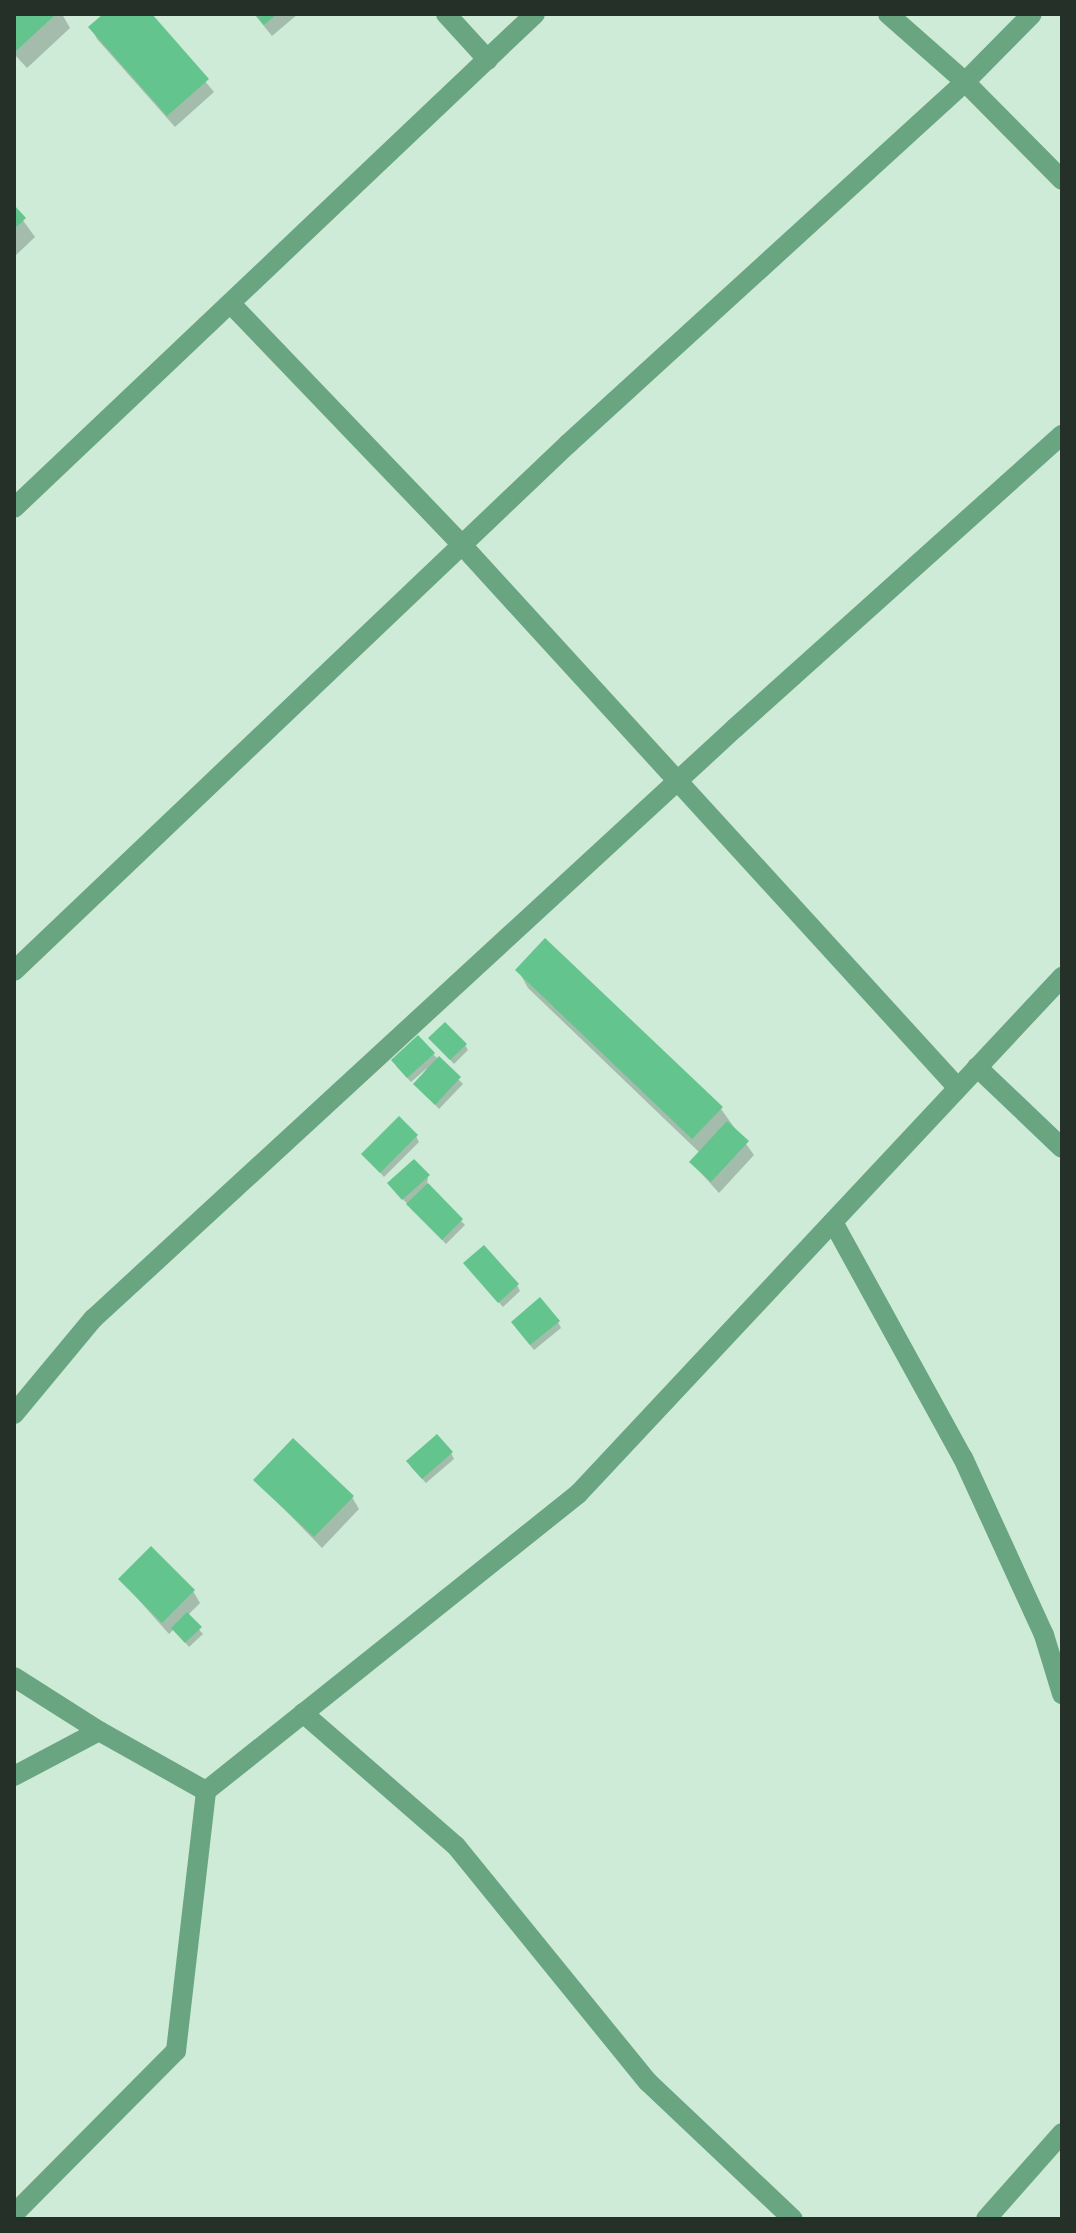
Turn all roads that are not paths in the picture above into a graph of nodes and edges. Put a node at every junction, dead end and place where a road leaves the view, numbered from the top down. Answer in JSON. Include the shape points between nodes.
{"nodes":[{"id":1,"x":446,"y":14,"type":"edge"},
{"id":2,"x":535,"y":14,"type":"edge"},
{"id":3,"x":888,"y":14,"type":"edge"},
{"id":4,"x":1032,"y":14,"type":"edge"},
{"id":5,"x":488,"y":60,"type":"junction"},
{"id":6,"x":965,"y":82,"type":"junction"},
{"id":7,"x":1062,"y":180,"type":"edge"},
{"id":8,"x":231,"y":304,"type":"junction"},
{"id":9,"x":1062,"y":435,"type":"edge"},
{"id":10,"x":14,"y":508,"type":"edge"},
{"id":11,"x":462,"y":545,"type":"junction"},
{"id":12,"x":675,"y":783,"type":"junction"},
{"id":13,"x":14,"y":971,"type":"edge"},
{"id":14,"x":1062,"y":977,"type":"edge"},
{"id":15,"x":977,"y":1067,"type":"junction"},
{"id":16,"x":958,"y":1088,"type":"junction"},
{"id":17,"x":1062,"y":1148,"type":"edge"},
{"id":18,"x":833,"y":1222,"type":"junction"},
{"id":19,"x":14,"y":1414,"type":"edge"},
{"id":20,"x":14,"y":1677,"type":"edge"},
{"id":21,"x":1062,"y":1694,"type":"edge"},
{"id":22,"x":303,"y":1713,"type":"junction"},
{"id":23,"x":99,"y":1731,"type":"junction"},
{"id":24,"x":14,"y":1776,"type":"edge"},
{"id":25,"x":206,"y":1791,"type":"junction"},
{"id":26,"x":1062,"y":2133,"type":"edge"},
{"id":27,"x":14,"y":2214,"type":"edge"},
{"id":28,"x":793,"y":2219,"type":"edge"},
{"id":29,"x":986,"y":2219,"type":"edge"}],
"edges":[{"from":1,"to":5,"type":"street"},
{"from":2,"to":5,"type":"street"},
{"from":3,"to":6,"type":"street"},
{"from":4,"to":6,"type":"street"},
{"from":5,"to":8,"type":"street"},
{"from":6,"to":7,"type":"street"},
{"from":6,"to":11,"type":"street"},
{"from":8,"to":10,"type":"street"},
{"from":8,"to":11,"type":"street"},
{"from":9,"to":12,"type":"street"},
{"from":11,"to":12,"type":"street"},
{"from":11,"to":13,"type":"street"},
{"from":12,"to":16,"type":"street"},
{"from":12,"to":19,"type":"street","via":[[93,1319]]},
{"from":14,"to":15,"type":"street"},
{"from":15,"to":16,"type":"street"},
{"from":15,"to":17,"type":"street"},
{"from":16,"to":18,"type":"street"},
{"from":18,"to":21,"type":"street","via":[[963,1458],[1044,1635]]},
{"from":18,"to":22,"type":"street","via":[[579,1493]]},
{"from":20,"to":23,"type":"street"},
{"from":22,"to":25,"type":"street"},
{"from":22,"to":28,"type":"street","via":[[456,1846],[648,2082]]},
{"from":23,"to":24,"type":"street"},
{"from":23,"to":25,"type":"street"},
{"from":25,"to":27,"type":"street","via":[[176,2051]]},
{"from":26,"to":29,"type":"street"}]}
